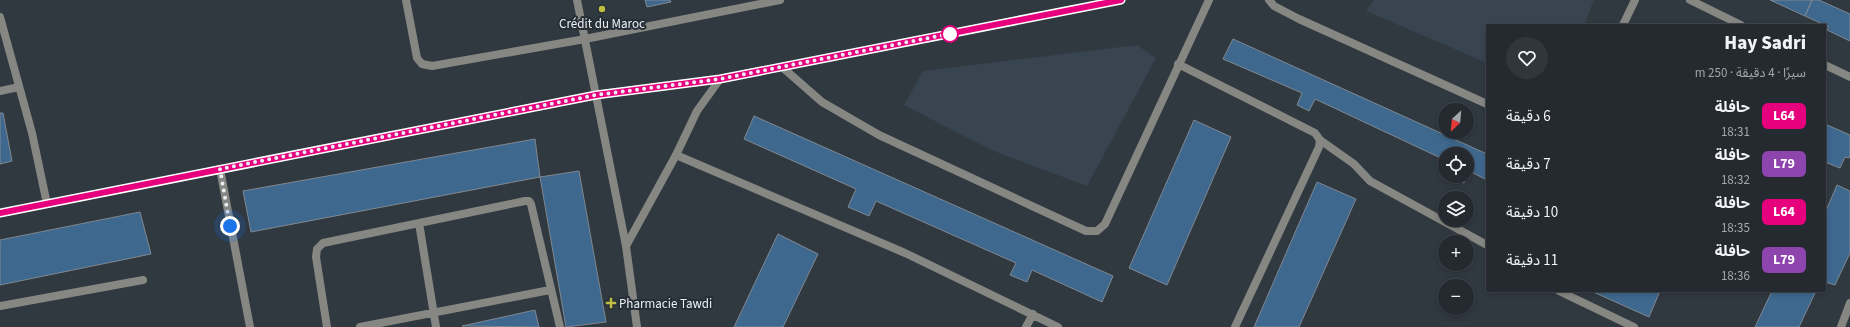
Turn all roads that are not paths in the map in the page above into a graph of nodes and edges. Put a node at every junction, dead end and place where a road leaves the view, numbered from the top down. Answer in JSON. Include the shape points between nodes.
{"nodes":[{"id":1,"x":406,"y":0,"type":"edge"},
{"id":2,"x":577,"y":0,"type":"edge"},
{"id":3,"x":780,"y":0,"type":"edge"},
{"id":4,"x":1120,"y":0,"type":"edge"},
{"id":5,"x":1209,"y":0,"type":"edge"},
{"id":6,"x":1269,"y":0,"type":"edge"},
{"id":7,"x":1635,"y":0,"type":"edge"},
{"id":8,"x":1690,"y":0,"type":"edge"},
{"id":9,"x":0,"y":17,"type":"edge"},
{"id":10,"x":1623,"y":24,"type":"edge"},
{"id":11,"x":1740,"y":24,"type":"edge"},
{"id":12,"x":586,"y":39,"type":"junction"},
{"id":13,"x":1178,"y":64,"type":"junction"},
{"id":14,"x":1826,"y":65,"type":"edge"},
{"id":15,"x":782,"y":67,"type":"junction"},
{"id":16,"x":1850,"y":77,"type":"edge"},
{"id":17,"x":720,"y":79,"type":"junction"},
{"id":18,"x":19,"y":87,"type":"junction"},
{"id":19,"x":0,"y":91,"type":"edge"},
{"id":20,"x":596,"y":95,"type":"junction"},
{"id":21,"x":1486,"y":104,"type":"edge"},
{"id":22,"x":1320,"y":140,"type":"junction"},
{"id":23,"x":676,"y":155,"type":"junction"},
{"id":24,"x":220,"y":169,"type":"junction"},
{"id":25,"x":47,"y":204,"type":"junction"},
{"id":26,"x":0,"y":213,"type":"edge"},
{"id":27,"x":418,"y":223,"type":"junction"},
{"id":28,"x":1486,"y":244,"type":"edge"},
{"id":29,"x":626,"y":246,"type":"junction"},
{"id":30,"x":143,"y":280,"type":"dead end"},
{"id":31,"x":550,"y":290,"type":"junction"},
{"id":32,"x":1561,"y":292,"type":"edge"},
{"id":33,"x":1850,"y":303,"type":"edge"},
{"id":34,"x":0,"y":306,"type":"edge"},
{"id":35,"x":433,"y":312,"type":"junction"},
{"id":36,"x":1033,"y":314,"type":"junction"},
{"id":37,"x":250,"y":327,"type":"edge"},
{"id":38,"x":327,"y":327,"type":"edge"},
{"id":39,"x":360,"y":327,"type":"edge"},
{"id":40,"x":436,"y":327,"type":"edge"},
{"id":41,"x":560,"y":327,"type":"edge"},
{"id":42,"x":637,"y":327,"type":"edge"},
{"id":43,"x":1026,"y":327,"type":"edge"},
{"id":44,"x":1058,"y":327,"type":"edge"},
{"id":45,"x":1235,"y":327,"type":"edge"},
{"id":46,"x":1634,"y":327,"type":"edge"},
{"id":47,"x":1841,"y":327,"type":"edge"}],
"edges":[{"from":1,"to":12,"type":"street","via":[[417,58],[422,64],[432,66]]},
{"from":2,"to":12,"type":"street"},
{"from":3,"to":12,"type":"street"},
{"from":4,"to":15,"type":"street"},
{"from":5,"to":13,"type":"street"},
{"from":6,"to":21,"type":"street","via":[[1274,6],[1299,18]]},
{"from":7,"to":10,"type":"street"},
{"from":8,"to":11,"type":"street"},
{"from":9,"to":18,"type":"street"},
{"from":12,"to":20,"type":"street"},
{"from":13,"to":15,"type":"street","via":[[1105,224],[1097,231],[1086,231],[879,135],[822,102]]},
{"from":13,"to":22,"type":"street","via":[[1315,133]]},
{"from":14,"to":16,"type":"street"},
{"from":15,"to":17,"type":"street"},
{"from":17,"to":20,"type":"street"},
{"from":17,"to":23,"type":"street","via":[[697,111]]},
{"from":18,"to":19,"type":"street"},
{"from":18,"to":25,"type":"street"},
{"from":20,"to":24,"type":"street"},
{"from":20,"to":29,"type":"street"},
{"from":22,"to":28,"type":"street","via":[[1349,160],[1370,181]]},
{"from":22,"to":45,"type":"street"},
{"from":23,"to":29,"type":"street"},
{"from":23,"to":36,"type":"street","via":[[905,253]]},
{"from":24,"to":25,"type":"street"},
{"from":24,"to":37,"type":"street"},
{"from":25,"to":26,"type":"street"},
{"from":27,"to":31,"type":"street","via":[[529,201]]},
{"from":27,"to":35,"type":"street"},
{"from":27,"to":38,"type":"street","via":[[323,243],[317,250],[316,257]]},
{"from":29,"to":42,"type":"street"},
{"from":30,"to":34,"type":"street"},
{"from":31,"to":35,"type":"street"},
{"from":31,"to":41,"type":"street"},
{"from":32,"to":46,"type":"street"},
{"from":33,"to":47,"type":"street"},
{"from":35,"to":39,"type":"street"},
{"from":35,"to":40,"type":"street"},
{"from":36,"to":43,"type":"street"},
{"from":36,"to":44,"type":"street"}]}
